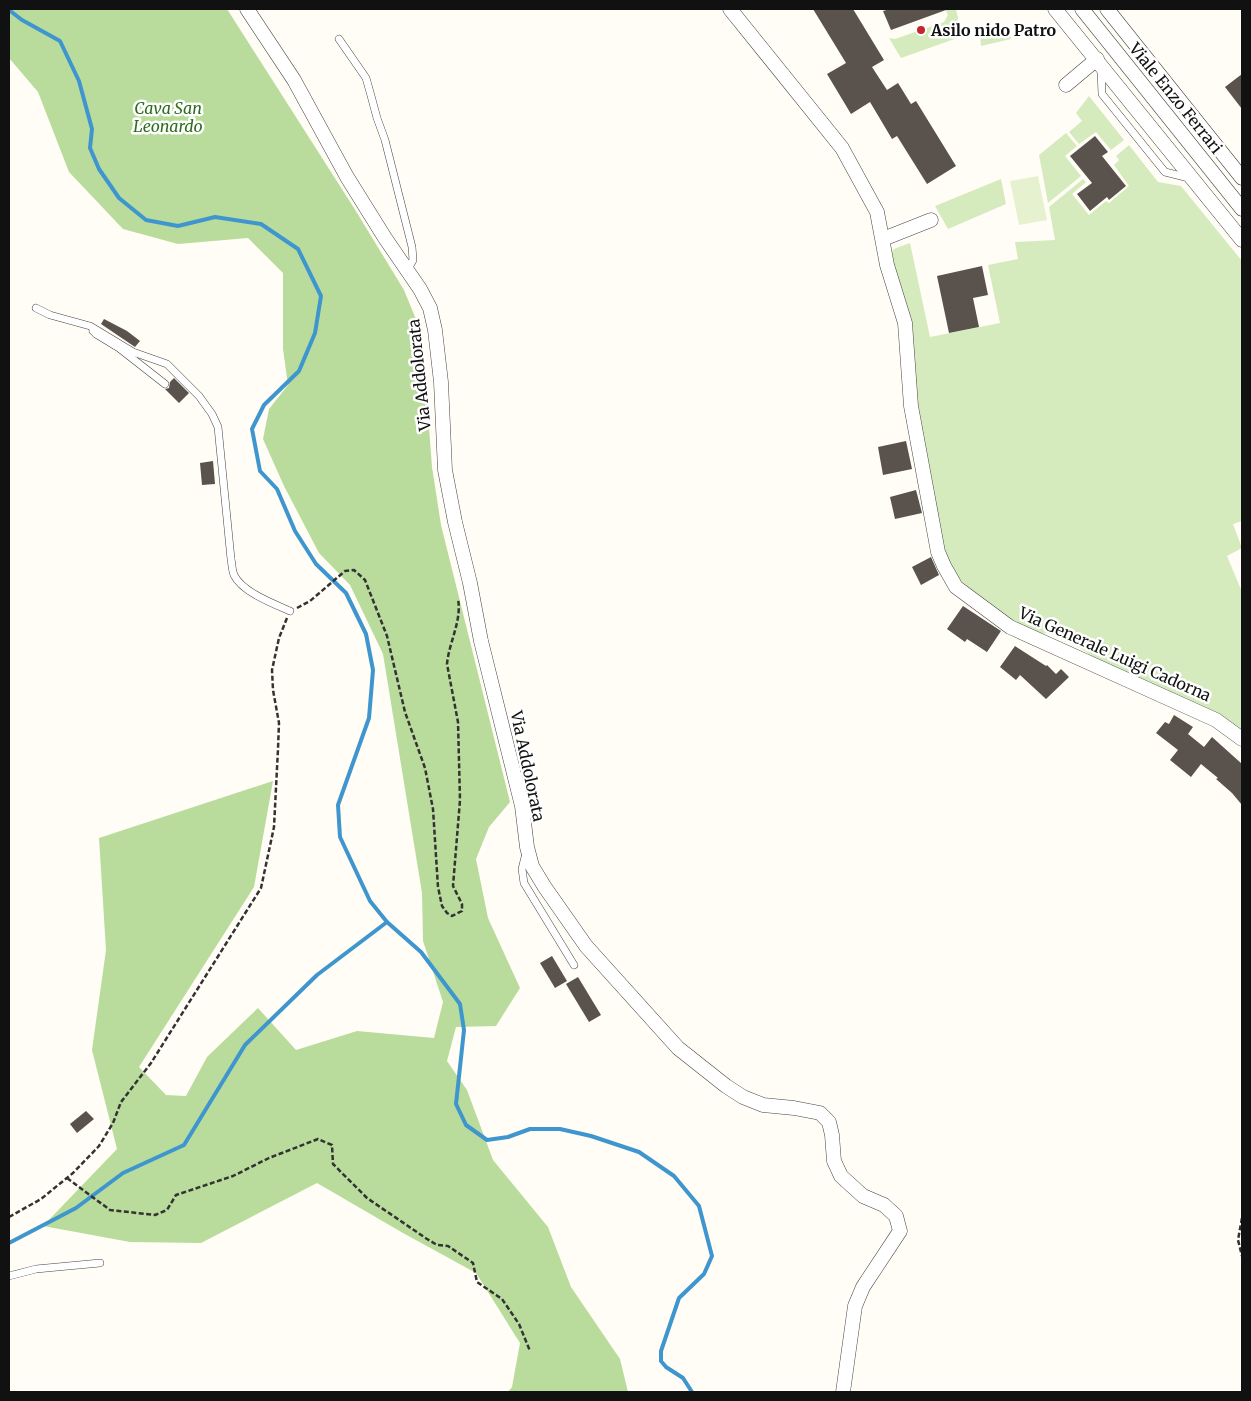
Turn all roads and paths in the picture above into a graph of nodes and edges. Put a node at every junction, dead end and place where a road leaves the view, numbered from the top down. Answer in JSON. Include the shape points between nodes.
{"nodes":[{"id":1,"x":247,"y":9,"type":"edge"},
{"id":2,"x":730,"y":9,"type":"edge"},
{"id":3,"x":1055,"y":9,"type":"edge"},
{"id":4,"x":1082,"y":9,"type":"edge"},
{"id":5,"x":1107,"y":9,"type":"edge"},
{"id":6,"x":339,"y":39,"type":"dead end"},
{"id":7,"x":1099,"y":62,"type":"junction"},
{"id":8,"x":1066,"y":85,"type":"dead end"},
{"id":9,"x":1242,"y":178,"type":"edge"},
{"id":10,"x":1242,"y":209,"type":"edge"},
{"id":11,"x":931,"y":220,"type":"dead end"},
{"id":12,"x":883,"y":238,"type":"junction"},
{"id":13,"x":1242,"y":240,"type":"edge"},
{"id":14,"x":408,"y":269,"type":"junction"},
{"id":15,"x":36,"y":308,"type":"dead end"},
{"id":16,"x":90,"y":326,"type":"junction"},
{"id":17,"x":165,"y":384,"type":"dead end"},
{"id":18,"x":457,"y":591,"type":"dead end"},
{"id":19,"x":290,"y":611,"type":"junction"},
{"id":20,"x":1242,"y":739,"type":"edge"},
{"id":21,"x":527,"y":847,"type":"junction"},
{"id":22,"x":574,"y":966,"type":"dead end"},
{"id":23,"x":67,"y":1178,"type":"junction"},
{"id":24,"x":9,"y":1217,"type":"edge"},
{"id":25,"x":1242,"y":1218,"type":"edge"},
{"id":26,"x":1242,"y":1256,"type":"edge"},
{"id":27,"x":100,"y":1263,"type":"dead end"},
{"id":28,"x":9,"y":1276,"type":"edge"},
{"id":29,"x":530,"y":1351,"type":"dead end"},
{"id":30,"x":843,"y":1392,"type":"edge"}],
"edges":[{"from":1,"to":14,"type":"street","name":"Via Addolorata","via":[[294,80],[347,177]]},
{"from":2,"to":12,"type":"street","name":"Via Generale Luigi Cadorna","via":[[842,148],[877,212]]},
{"from":3,"to":7,"type":"street"},
{"from":4,"to":10,"type":"street","name":"Viale Enzo Ferrari"},
{"from":5,"to":9,"type":"street"},
{"from":6,"to":14,"type":"lane","via":[[366,78],[385,140],[412,247],[413,260]]},
{"from":7,"to":8,"type":"street"},
{"from":7,"to":13,"type":"street"},
{"from":11,"to":12,"type":"street"},
{"from":12,"to":20,"type":"street","name":"Via Generale Luigi Cadorna","via":[[887,265],[905,323],[911,406],[938,552],[956,587],[1010,627],[1216,720]]},
{"from":14,"to":21,"type":"street","name":"Via Addolorata","via":[[430,308],[433,322],[441,382],[445,470],[481,641],[522,806]]},
{"from":15,"to":16,"type":"lane"},
{"from":16,"to":17,"type":"lane","via":[[96,334]]},
{"from":16,"to":19,"type":"lane","via":[[133,352],[167,364],[212,414],[218,427],[234,575],[264,600]]},
{"from":18,"to":19,"type":"path","via":[[460,610],[446,664],[458,722],[460,800],[453,886],[462,911],[452,916],[442,906],[438,887],[433,809],[425,768],[405,712],[387,636],[364,580],[354,570],[345,571],[310,601]]},
{"from":19,"to":23,"type":"path","via":[[279,638],[272,670],[279,723],[277,778],[274,827],[261,888],[151,1062],[120,1102],[113,1123],[99,1146]]},
{"from":21,"to":22,"type":"lane","via":[[522,869],[524,883]]},
{"from":21,"to":30,"type":"street","name":"Via Addolorata","via":[[532,866],[586,946],[678,1048],[743,1097],[763,1105],[820,1114],[829,1122],[834,1161],[841,1176],[863,1196],[884,1205],[896,1216],[900,1231],[863,1287],[855,1306]]},
{"from":23,"to":24,"type":"path","via":[[41,1199]]},
{"from":23,"to":29,"type":"path","via":[[110,1210],[155,1215],[167,1210],[176,1195],[233,1176],[318,1139],[332,1145],[333,1164],[367,1198],[427,1239],[437,1245],[448,1246],[473,1263],[477,1282],[502,1299],[519,1324]]},
{"from":25,"to":26,"type":"path","via":[[1238,1240]]},
{"from":27,"to":28,"type":"lane","via":[[36,1269]]}]}
